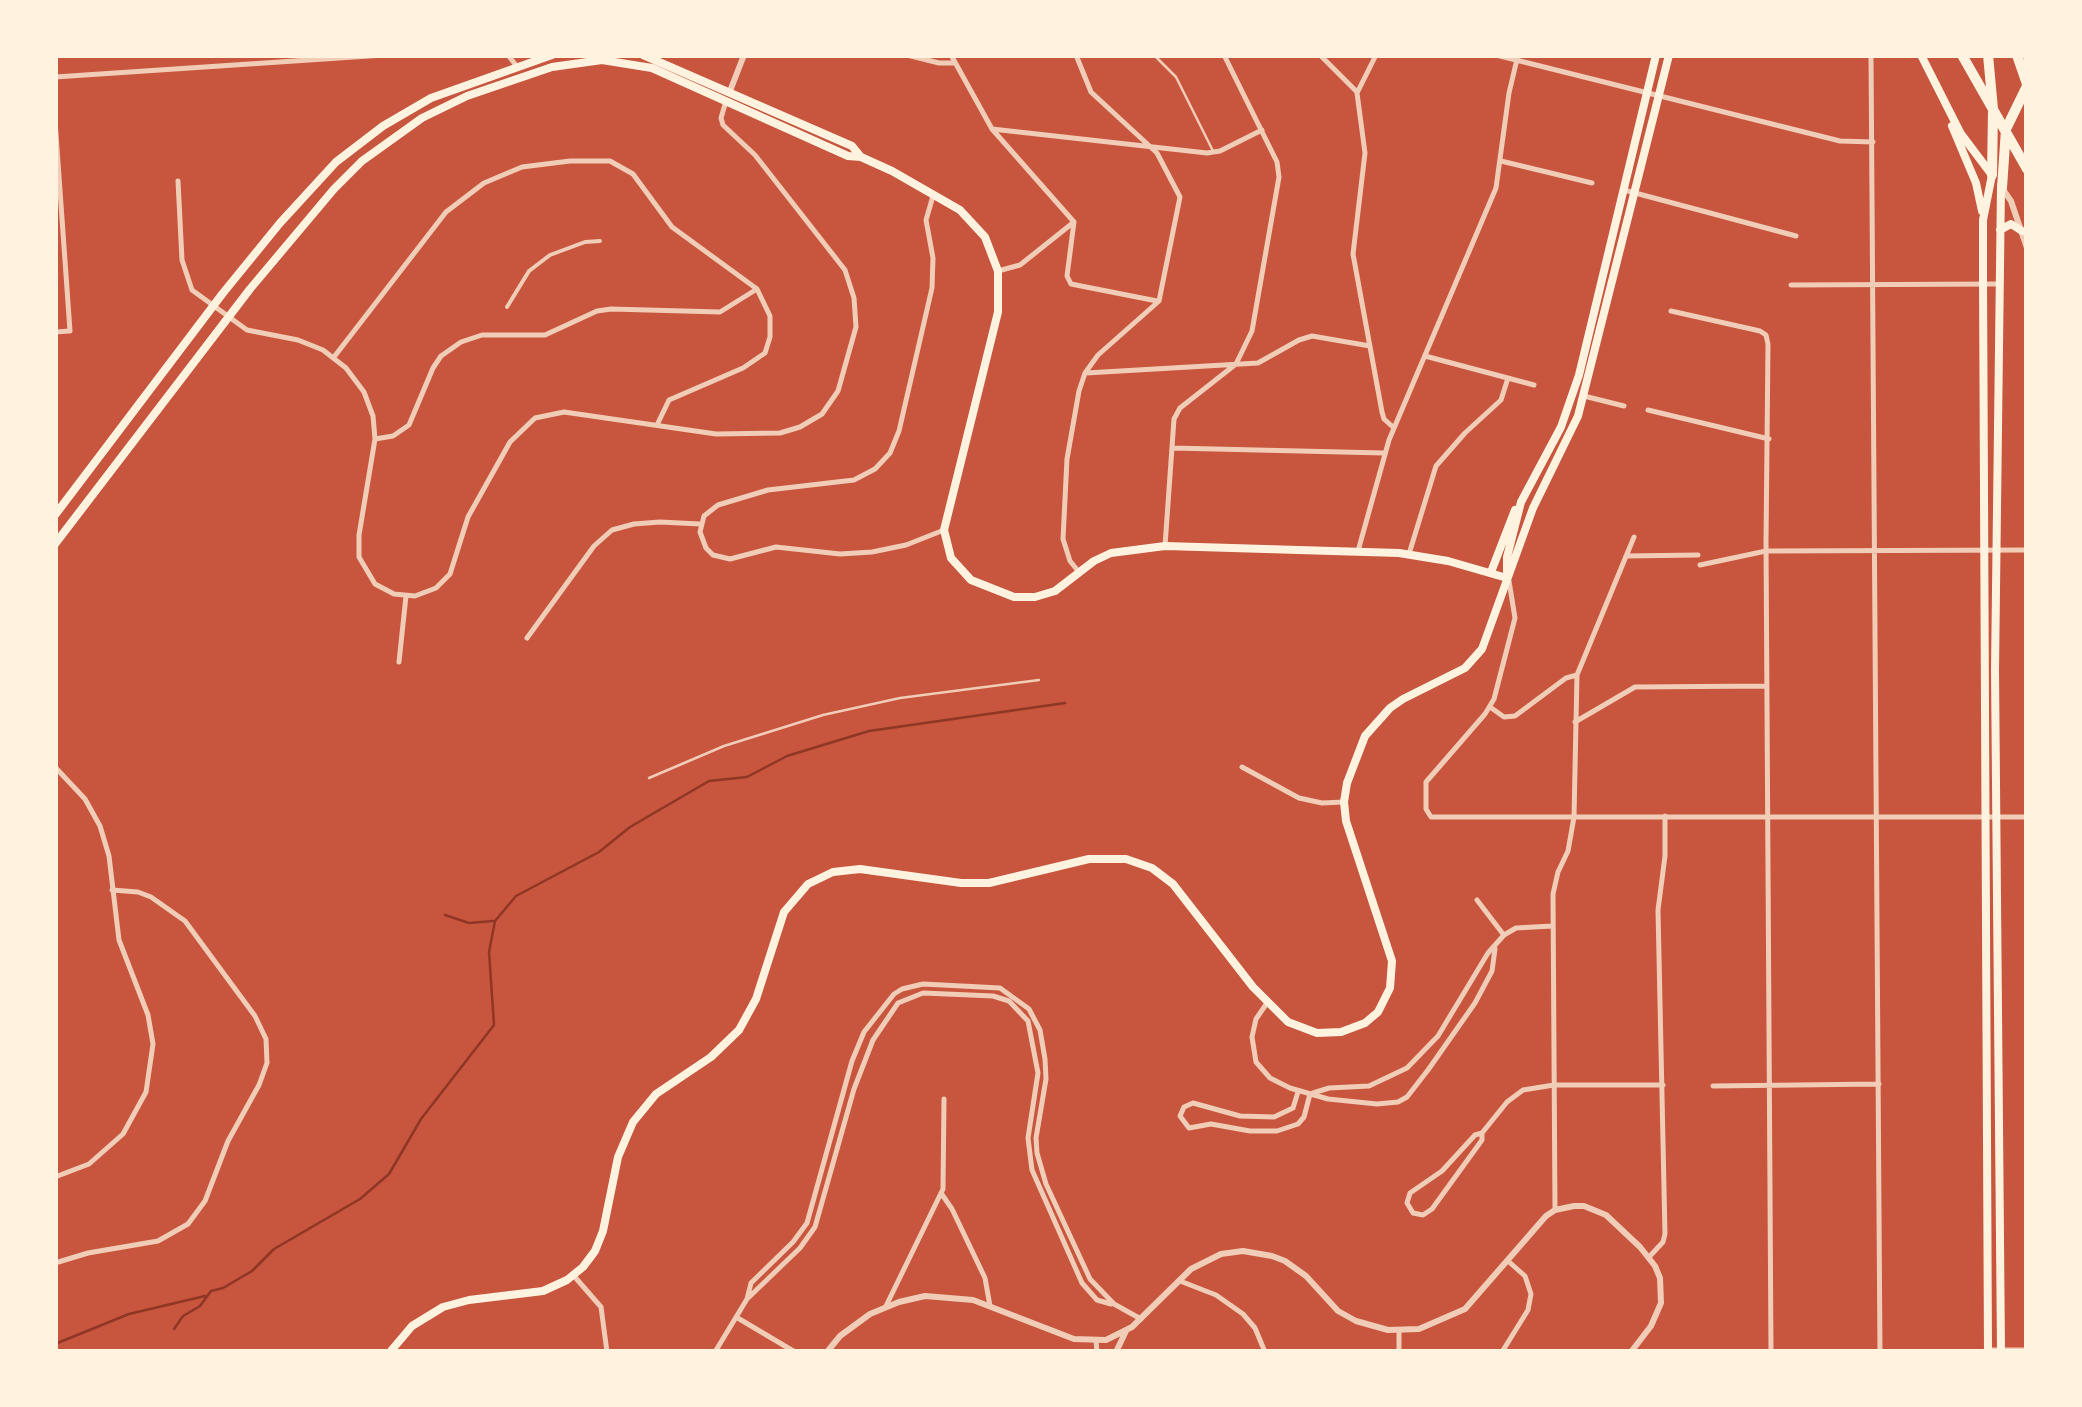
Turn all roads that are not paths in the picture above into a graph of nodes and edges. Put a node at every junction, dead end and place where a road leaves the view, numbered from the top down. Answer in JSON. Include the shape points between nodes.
{"nodes":[{"id":1,"x":286,"y":55,"type":"edge"},
{"id":2,"x":384,"y":55,"type":"edge"},
{"id":3,"x":508,"y":55,"type":"edge"},
{"id":4,"x":552,"y":55,"type":"edge"},
{"id":5,"x":643,"y":55,"type":"edge"},
{"id":6,"x":744,"y":55,"type":"edge"},
{"id":7,"x":907,"y":55,"type":"edge"},
{"id":8,"x":951,"y":55,"type":"edge"},
{"id":9,"x":1076,"y":55,"type":"edge"},
{"id":10,"x":1154,"y":55,"type":"edge"},
{"id":11,"x":1224,"y":55,"type":"edge"},
{"id":12,"x":1320,"y":55,"type":"edge"},
{"id":13,"x":1376,"y":55,"type":"edge"},
{"id":14,"x":1496,"y":55,"type":"edge"},
{"id":15,"x":1656,"y":55,"type":"edge"},
{"id":16,"x":1669,"y":55,"type":"edge"},
{"id":17,"x":1871,"y":55,"type":"edge"},
{"id":18,"x":1920,"y":55,"type":"edge"},
{"id":19,"x":1962,"y":55,"type":"edge"},
{"id":20,"x":1988,"y":55,"type":"edge"},
{"id":21,"x":2017,"y":55,"type":"edge"},
{"id":22,"x":371,"y":56,"type":"edge"},
{"id":23,"x":533,"y":58,"type":"edge"},
{"id":24,"x":1517,"y":58,"type":"edge"},
{"id":25,"x":955,"y":63,"type":"junction"},
{"id":26,"x":287,"y":64,"type":"junction"},
{"id":27,"x":515,"y":66,"type":"junction"},
{"id":28,"x":526,"y":75,"type":"junction"},
{"id":29,"x":55,"y":77,"type":"edge"},
{"id":30,"x":2027,"y":85,"type":"edge"},
{"id":31,"x":730,"y":91,"type":"junction"},
{"id":32,"x":1357,"y":92,"type":"junction"},
{"id":33,"x":1648,"y":93,"type":"junction"},
{"id":34,"x":1659,"y":96,"type":"junction"},
{"id":35,"x":1943,"y":99,"type":"junction"},
{"id":36,"x":726,"y":102,"type":"junction"},
{"id":37,"x":55,"y":120,"type":"edge"},
{"id":38,"x":992,"y":128,"type":"junction"},
{"id":39,"x":1262,"y":130,"type":"junction"},
{"id":40,"x":1873,"y":142,"type":"junction"},
{"id":41,"x":1150,"y":148,"type":"junction"},
{"id":42,"x":1214,"y":153,"type":"junction"},
{"id":43,"x":861,"y":156,"type":"junction"},
{"id":44,"x":1501,"y":161,"type":"junction"},
{"id":45,"x":2027,"y":169,"type":"edge"},
{"id":46,"x":1992,"y":175,"type":"junction"},
{"id":47,"x":178,"y":180,"type":"dead end"},
{"id":48,"x":1592,"y":183,"type":"dead end"},
{"id":49,"x":2002,"y":188,"type":"junction"},
{"id":50,"x":1629,"y":191,"type":"junction"},
{"id":51,"x":934,"y":193,"type":"junction"},
{"id":52,"x":1983,"y":220,"type":"junction"},
{"id":53,"x":1074,"y":222,"type":"junction"},
{"id":54,"x":2000,"y":230,"type":"junction"},
{"id":55,"x":2022,"y":231,"type":"junction"},
{"id":56,"x":1796,"y":236,"type":"dead end"},
{"id":57,"x":600,"y":241,"type":"dead end"},
{"id":58,"x":2027,"y":248,"type":"edge"},
{"id":59,"x":998,"y":271,"type":"junction"},
{"id":60,"x":1874,"y":284,"type":"junction"},
{"id":61,"x":1983,"y":284,"type":"junction"},
{"id":62,"x":1998,"y":284,"type":"junction"},
{"id":63,"x":1791,"y":285,"type":"dead end"},
{"id":64,"x":758,"y":289,"type":"junction"},
{"id":65,"x":1159,"y":301,"type":"junction"},
{"id":66,"x":213,"y":306,"type":"junction"},
{"id":67,"x":506,"y":307,"type":"dead end"},
{"id":68,"x":1671,"y":311,"type":"dead end"},
{"id":69,"x":228,"y":317,"type":"junction"},
{"id":70,"x":55,"y":332,"type":"edge"},
{"id":71,"x":1370,"y":346,"type":"junction"},
{"id":72,"x":1425,"y":356,"type":"junction"},
{"id":73,"x":334,"y":358,"type":"junction"},
{"id":74,"x":1236,"y":364,"type":"junction"},
{"id":75,"x":1085,"y":373,"type":"junction"},
{"id":76,"x":1508,"y":378,"type":"junction"},
{"id":77,"x":1534,"y":385,"type":"dead end"},
{"id":78,"x":1584,"y":396,"type":"junction"},
{"id":79,"x":1624,"y":406,"type":"dead end"},
{"id":80,"x":1648,"y":410,"type":"dead end"},
{"id":81,"x":657,"y":425,"type":"junction"},
{"id":82,"x":1394,"y":428,"type":"junction"},
{"id":83,"x":375,"y":438,"type":"junction"},
{"id":84,"x":1768,"y":439,"type":"junction"},
{"id":85,"x":1172,"y":448,"type":"junction"},
{"id":86,"x":1384,"y":453,"type":"junction"},
{"id":87,"x":1521,"y":502,"type":"junction"},
{"id":88,"x":55,"y":515,"type":"edge"},
{"id":89,"x":700,"y":524,"type":"junction"},
{"id":90,"x":944,"y":530,"type":"junction"},
{"id":91,"x":1634,"y":536,"type":"dead end"},
{"id":92,"x":55,"y":544,"type":"edge"},
{"id":93,"x":1165,"y":546,"type":"junction"},
{"id":94,"x":1766,"y":550,"type":"junction"},
{"id":95,"x":1876,"y":550,"type":"junction"},
{"id":96,"x":1984,"y":550,"type":"junction"},
{"id":97,"x":1997,"y":550,"type":"junction"},
{"id":98,"x":2027,"y":550,"type":"edge"},
{"id":99,"x":1358,"y":551,"type":"junction"},
{"id":100,"x":1409,"y":554,"type":"junction"},
{"id":101,"x":1698,"y":555,"type":"dead end"},
{"id":102,"x":1626,"y":556,"type":"junction"},
{"id":103,"x":1700,"y":565,"type":"dead end"},
{"id":104,"x":1079,"y":572,"type":"junction"},
{"id":105,"x":1491,"y":572,"type":"junction"},
{"id":106,"x":1506,"y":578,"type":"junction"},
{"id":107,"x":406,"y":596,"type":"junction"},
{"id":108,"x":528,"y":638,"type":"dead end"},
{"id":109,"x":400,"y":662,"type":"dead end"},
{"id":110,"x":1577,"y":675,"type":"junction"},
{"id":111,"x":1038,"y":680,"type":"dead end"},
{"id":112,"x":1767,"y":686,"type":"junction"},
{"id":113,"x":1490,"y":707,"type":"junction"},
{"id":114,"x":1575,"y":722,"type":"junction"},
{"id":115,"x":55,"y":767,"type":"edge"},
{"id":116,"x":1242,"y":767,"type":"dead end"},
{"id":117,"x":649,"y":778,"type":"dead end"},
{"id":118,"x":1344,"y":802,"type":"junction"},
{"id":119,"x":1665,"y":816,"type":"junction"},
{"id":120,"x":1574,"y":817,"type":"junction"},
{"id":121,"x":1768,"y":817,"type":"junction"},
{"id":122,"x":1877,"y":818,"type":"junction"},
{"id":123,"x":1985,"y":818,"type":"junction"},
{"id":124,"x":1997,"y":818,"type":"junction"},
{"id":125,"x":2027,"y":818,"type":"edge"},
{"id":126,"x":112,"y":890,"type":"junction"},
{"id":127,"x":1478,"y":900,"type":"dead end"},
{"id":128,"x":1552,"y":926,"type":"junction"},
{"id":129,"x":1504,"y":934,"type":"junction"},
{"id":130,"x":1495,"y":949,"type":"junction"},
{"id":131,"x":1267,"y":1003,"type":"junction"},
{"id":132,"x":1019,"y":1004,"type":"junction"},
{"id":133,"x":1878,"y":1084,"type":"junction"},
{"id":134,"x":1664,"y":1085,"type":"junction"},
{"id":135,"x":1770,"y":1085,"type":"junction"},
{"id":136,"x":1554,"y":1086,"type":"junction"},
{"id":137,"x":1714,"y":1086,"type":"dead end"},
{"id":138,"x":1298,"y":1090,"type":"junction"},
{"id":139,"x":1310,"y":1094,"type":"junction"},
{"id":140,"x":944,"y":1099,"type":"dead end"},
{"id":141,"x":1482,"y":1133,"type":"junction"},
{"id":142,"x":55,"y":1178,"type":"edge"},
{"id":143,"x":941,"y":1194,"type":"junction"},
{"id":144,"x":1555,"y":1210,"type":"junction"},
{"id":145,"x":1987,"y":1213,"type":"junction"},
{"id":146,"x":2000,"y":1213,"type":"junction"},
{"id":147,"x":1650,"y":1256,"type":"junction"},
{"id":148,"x":1508,"y":1261,"type":"junction"},
{"id":149,"x":55,"y":1262,"type":"edge"},
{"id":150,"x":574,"y":1275,"type":"junction"},
{"id":151,"x":1178,"y":1279,"type":"junction"},
{"id":152,"x":747,"y":1299,"type":"junction"},
{"id":153,"x":886,"y":1306,"type":"junction"},
{"id":154,"x":990,"y":1306,"type":"junction"},
{"id":155,"x":736,"y":1317,"type":"junction"},
{"id":156,"x":1140,"y":1319,"type":"junction"},
{"id":157,"x":1399,"y":1330,"type":"junction"},
{"id":158,"x":1126,"y":1331,"type":"junction"},
{"id":159,"x":1096,"y":1341,"type":"junction"},
{"id":160,"x":2027,"y":1350,"type":"edge"},
{"id":161,"x":1988,"y":1351,"type":"edge"},
{"id":162,"x":2001,"y":1351,"type":"edge"},
{"id":163,"x":390,"y":1352,"type":"edge"},
{"id":164,"x":607,"y":1352,"type":"edge"},
{"id":165,"x":716,"y":1352,"type":"edge"},
{"id":166,"x":796,"y":1352,"type":"edge"},
{"id":167,"x":827,"y":1352,"type":"edge"},
{"id":168,"x":1097,"y":1352,"type":"edge"},
{"id":169,"x":1116,"y":1352,"type":"edge"},
{"id":170,"x":1265,"y":1352,"type":"edge"},
{"id":171,"x":1399,"y":1352,"type":"edge"},
{"id":172,"x":1502,"y":1352,"type":"edge"},
{"id":173,"x":1631,"y":1352,"type":"edge"},
{"id":174,"x":1771,"y":1352,"type":"edge"},
{"id":175,"x":1880,"y":1352,"type":"edge"}],
"edges":[{"from":1,"to":26,"type":"street"},
{"from":2,"to":22,"type":"street"},
{"from":3,"to":27,"type":"street"},
{"from":4,"to":23,"type":"main road"},
{"from":5,"to":31,"type":"main road"},
{"from":6,"to":31,"type":"street"},
{"from":7,"to":25,"type":"street"},
{"from":8,"to":25,"type":"street"},
{"from":9,"to":41,"type":"street","via":[[1096,99]]},
{"from":10,"to":42,"type":"lane","via":[[1176,77]]},
{"from":11,"to":39,"type":"street"},
{"from":12,"to":32,"type":"street"},
{"from":13,"to":32,"type":"street"},
{"from":14,"to":24,"type":"street"},
{"from":15,"to":33,"type":"main road"},
{"from":16,"to":34,"type":"main road"},
{"from":17,"to":40,"type":"street"},
{"from":18,"to":35,"type":"main road"},
{"from":19,"to":45,"type":"highway"},
{"from":20,"to":46,"type":"highway"},
{"from":21,"to":30,"type":"highway"},
{"from":22,"to":26,"type":"street"},
{"from":23,"to":27,"type":"main road"},
{"from":23,"to":28,"type":"street"},
{"from":24,"to":33,"type":"street"},
{"from":24,"to":44,"type":"street"},
{"from":25,"to":38,"type":"street"},
{"from":26,"to":29,"type":"street"},
{"from":27,"to":28,"type":"street"},
{"from":27,"to":66,"type":"main road","via":[[431,98],[367,137],[304,195]]},
{"from":28,"to":36,"type":"main road","via":[[578,62],[626,62]]},
{"from":28,"to":69,"type":"main road","via":[[452,102],[376,149],[334,189]]},
{"from":30,"to":49,"type":"highway","via":[[2006,128]]},
{"from":31,"to":36,"type":"street"},
{"from":31,"to":43,"type":"main road"},
{"from":32,"to":71,"type":"street","via":[[1365,153],[1353,254]]},
{"from":33,"to":34,"type":"street"},
{"from":33,"to":50,"type":"main road"},
{"from":34,"to":40,"type":"street","via":[[1840,141]]},
{"from":34,"to":50,"type":"main road"},
{"from":35,"to":46,"type":"main road","via":[[1966,144]]},
{"from":35,"to":52,"type":"main road","via":[[1979,190]]},
{"from":36,"to":43,"type":"main road"},
{"from":36,"to":81,"type":"street","via":[[723,126],[755,155],[845,270],[854,298],[854,340],[838,391],[822,414],[800,427],[728,435]]},
{"from":37,"to":70,"type":"street","via":[[70,331]]},
{"from":38,"to":41,"type":"street"},
{"from":38,"to":53,"type":"street"},
{"from":39,"to":42,"type":"street"},
{"from":39,"to":74,"type":"street","via":[[1279,176],[1255,324]]},
{"from":40,"to":60,"type":"street"},
{"from":41,"to":42,"type":"street"},
{"from":41,"to":65,"type":"street","via":[[1180,197]]},
{"from":43,"to":51,"type":"main road"},
{"from":44,"to":48,"type":"street"},
{"from":44,"to":72,"type":"street","via":[[1496,188]]},
{"from":46,"to":49,"type":"main road"},
{"from":46,"to":52,"type":"main road"},
{"from":47,"to":66,"type":"street","via":[[182,260],[192,290]]},
{"from":49,"to":54,"type":"main road"},
{"from":49,"to":55,"type":"street"},
{"from":50,"to":56,"type":"street"},
{"from":50,"to":78,"type":"main road"},
{"from":50,"to":87,"type":"main road","via":[[1574,393]]},
{"from":51,"to":59,"type":"main road","via":[[973,220]]},
{"from":51,"to":89,"type":"street","via":[[926,214],[932,288],[890,453],[854,480],[750,494],[718,505]]},
{"from":52,"to":61,"type":"main road"},
{"from":53,"to":59,"type":"street","via":[[1020,265]]},
{"from":53,"to":65,"type":"street","via":[[1071,284]]},
{"from":54,"to":55,"type":"main road","via":[[2012,224]]},
{"from":54,"to":62,"type":"main road"},
{"from":55,"to":58,"type":"street"},
{"from":57,"to":67,"type":"street","via":[[550,254],[529,271]]},
{"from":59,"to":90,"type":"main road","via":[[996,325]]},
{"from":60,"to":61,"type":"street"},
{"from":60,"to":63,"type":"street"},
{"from":60,"to":95,"type":"street"},
{"from":61,"to":62,"type":"street"},
{"from":61,"to":96,"type":"main road"},
{"from":62,"to":97,"type":"main road"},
{"from":64,"to":73,"type":"street","via":[[672,227],[626,168],[600,160],[522,168],[484,183],[446,212]]},
{"from":64,"to":81,"type":"street","via":[[770,316],[765,353],[669,400]]},
{"from":64,"to":83,"type":"street","via":[[720,312],[611,308],[544,336],[461,342],[441,356],[409,425]]},
{"from":65,"to":75,"type":"street"},
{"from":66,"to":69,"type":"street"},
{"from":66,"to":88,"type":"main road"},
{"from":68,"to":84,"type":"street","via":[[1766,335]]},
{"from":69,"to":73,"type":"street","via":[[247,330],[298,340]]},
{"from":69,"to":92,"type":"main road"},
{"from":71,"to":74,"type":"street","via":[[1312,336],[1258,364]]},
{"from":71,"to":82,"type":"street","via":[[1384,419]]},
{"from":72,"to":76,"type":"street"},
{"from":72,"to":82,"type":"street"},
{"from":73,"to":83,"type":"street","via":[[364,392]]},
{"from":74,"to":75,"type":"street"},
{"from":74,"to":85,"type":"street","via":[[1176,412]]},
{"from":75,"to":104,"type":"street","via":[[1064,503],[1063,540]]},
{"from":76,"to":77,"type":"street"},
{"from":76,"to":100,"type":"street","via":[[1501,400],[1436,466]]},
{"from":78,"to":79,"type":"street"},
{"from":78,"to":106,"type":"main road"},
{"from":80,"to":84,"type":"street"},
{"from":81,"to":107,"type":"street","via":[[564,412],[526,423],[468,517],[450,574],[425,593]]},
{"from":82,"to":86,"type":"street"},
{"from":83,"to":107,"type":"street","via":[[359,557],[376,584]]},
{"from":84,"to":94,"type":"street"},
{"from":85,"to":86,"type":"street"},
{"from":85,"to":93,"type":"street"},
{"from":86,"to":99,"type":"street"},
{"from":87,"to":105,"type":"main road"},
{"from":87,"to":106,"type":"main road"},
{"from":89,"to":90,"type":"street","via":[[706,548],[730,559],[776,547],[872,552]]},
{"from":89,"to":108,"type":"street","via":[[612,530]]},
{"from":90,"to":104,"type":"main road","via":[[957,566],[988,589],[1034,597]]},
{"from":91,"to":102,"type":"street"},
{"from":93,"to":99,"type":"main road"},
{"from":93,"to":104,"type":"main road","via":[[1112,552]]},
{"from":94,"to":95,"type":"street"},
{"from":94,"to":103,"type":"street"},
{"from":94,"to":112,"type":"street"},
{"from":95,"to":96,"type":"street"},
{"from":95,"to":122,"type":"street"},
{"from":96,"to":97,"type":"street"},
{"from":96,"to":123,"type":"main road"},
{"from":97,"to":98,"type":"street"},
{"from":97,"to":124,"type":"main road"},
{"from":99,"to":100,"type":"main road"},
{"from":100,"to":105,"type":"main road"},
{"from":101,"to":102,"type":"street"},
{"from":102,"to":110,"type":"street"},
{"from":105,"to":106,"type":"main road"},
{"from":106,"to":113,"type":"street","via":[[1515,618]]},
{"from":106,"to":118,"type":"main road","via":[[1478,657],[1403,698],[1369,730]]},
{"from":107,"to":109,"type":"street"},
{"from":110,"to":113,"type":"street","via":[[1514,716]]},
{"from":110,"to":114,"type":"street"},
{"from":111,"to":117,"type":"lane","via":[[823,715]]},
{"from":112,"to":114,"type":"street","via":[[1636,686]]},
{"from":112,"to":121,"type":"street"},
{"from":113,"to":120,"type":"street","via":[[1426,782],[1428,814]]},
{"from":114,"to":120,"type":"street"},
{"from":115,"to":126,"type":"street","via":[[100,826]]},
{"from":116,"to":118,"type":"street","via":[[1299,798]]},
{"from":118,"to":131,"type":"main road","via":[[1390,951],[1387,998],[1366,1022],[1332,1032],[1294,1026]]},
{"from":119,"to":120,"type":"street"},
{"from":119,"to":121,"type":"street"},
{"from":119,"to":134,"type":"street","via":[[1658,910]]},
{"from":120,"to":128,"type":"street","via":[[1555,882]]},
{"from":121,"to":122,"type":"street"},
{"from":121,"to":135,"type":"street"},
{"from":122,"to":123,"type":"street"},
{"from":122,"to":133,"type":"street"},
{"from":123,"to":124,"type":"street"},
{"from":123,"to":145,"type":"main road"},
{"from":124,"to":125,"type":"street"},
{"from":124,"to":146,"type":"main road"},
{"from":126,"to":142,"type":"street","via":[[119,940],[152,1030],[150,1076],[139,1108],[112,1146]]},
{"from":126,"to":149,"type":"street","via":[[151,897],[185,921],[256,1016],[267,1063],[205,1201],[188,1224],[158,1241]]},
{"from":127,"to":129,"type":"street"},
{"from":128,"to":129,"type":"street"},
{"from":128,"to":136,"type":"street"},
{"from":129,"to":130,"type":"street"},
{"from":130,"to":139,"type":"street","via":[[1418,1060],[1384,1082]]},
{"from":130,"to":139,"type":"street","via":[[1475,1004],[1406,1097],[1378,1104]]},
{"from":131,"to":138,"type":"street","via":[[1252,1037],[1256,1062],[1270,1078]]},
{"from":131,"to":150,"type":"main road","via":[[1179,890],[1135,861],[1098,858],[979,884],[860,869],[833,872],[808,884],[784,912],[739,1030],[664,1088],[633,1122],[618,1157],[600,1241]]},
{"from":132,"to":152,"type":"street","via":[[993,996],[923,994],[893,1008],[861,1068],[815,1227]]},
{"from":132,"to":152,"type":"street","via":[[1000,988],[923,984],[902,989],[878,1011],[852,1061],[807,1222],[747,1290]]},
{"from":132,"to":156,"type":"street","via":[[1040,1030],[1045,1059],[1036,1138],[1040,1168],[1090,1279]]},
{"from":133,"to":135,"type":"street"},
{"from":133,"to":175,"type":"street"},
{"from":134,"to":136,"type":"street"},
{"from":134,"to":147,"type":"street","via":[[1664,1234]]},
{"from":135,"to":137,"type":"street"},
{"from":135,"to":174,"type":"street"},
{"from":136,"to":141,"type":"street","via":[[1514,1095]]},
{"from":136,"to":144,"type":"street"},
{"from":138,"to":139,"type":"street"},
{"from":138,"to":139,"type":"street","via":[[1293,1108],[1274,1117],[1193,1103],[1180,1116],[1188,1128],[1277,1130],[1304,1118]]},
{"from":140,"to":143,"type":"street"},
{"from":141,"to":141,"type":"street","via":[[1410,1193],[1413,1213],[1432,1209]]},
{"from":143,"to":153,"type":"street"},
{"from":143,"to":154,"type":"street","via":[[985,1278]]},
{"from":144,"to":147,"type":"street","via":[[1596,1209]]},
{"from":144,"to":148,"type":"street"},
{"from":145,"to":146,"type":"main road"},
{"from":145,"to":161,"type":"main road"},
{"from":146,"to":162,"type":"main road"},
{"from":147,"to":173,"type":"street","via":[[1661,1303]]},
{"from":148,"to":157,"type":"street","via":[[1465,1309],[1428,1327]]},
{"from":148,"to":172,"type":"street","via":[[1525,1276],[1531,1294]]},
{"from":150,"to":163,"type":"main road","via":[[543,1291],[443,1307],[412,1326]]},
{"from":150,"to":164,"type":"street","via":[[601,1307]]},
{"from":151,"to":156,"type":"street"},
{"from":151,"to":157,"type":"street","via":[[1221,1254],[1272,1256],[1296,1268],[1348,1317]]},
{"from":151,"to":170,"type":"street","via":[[1227,1301],[1251,1322]]},
{"from":152,"to":155,"type":"street"},
{"from":153,"to":154,"type":"street","via":[[926,1296]]},
{"from":153,"to":167,"type":"street"},
{"from":154,"to":159,"type":"street"},
{"from":155,"to":165,"type":"street"},
{"from":155,"to":166,"type":"street"},
{"from":156,"to":158,"type":"street"},
{"from":157,"to":171,"type":"street"},
{"from":158,"to":159,"type":"street"},
{"from":158,"to":169,"type":"street"},
{"from":159,"to":168,"type":"street"},
{"from":160,"to":162,"type":"street"},
{"from":161,"to":162,"type":"street"}]}
